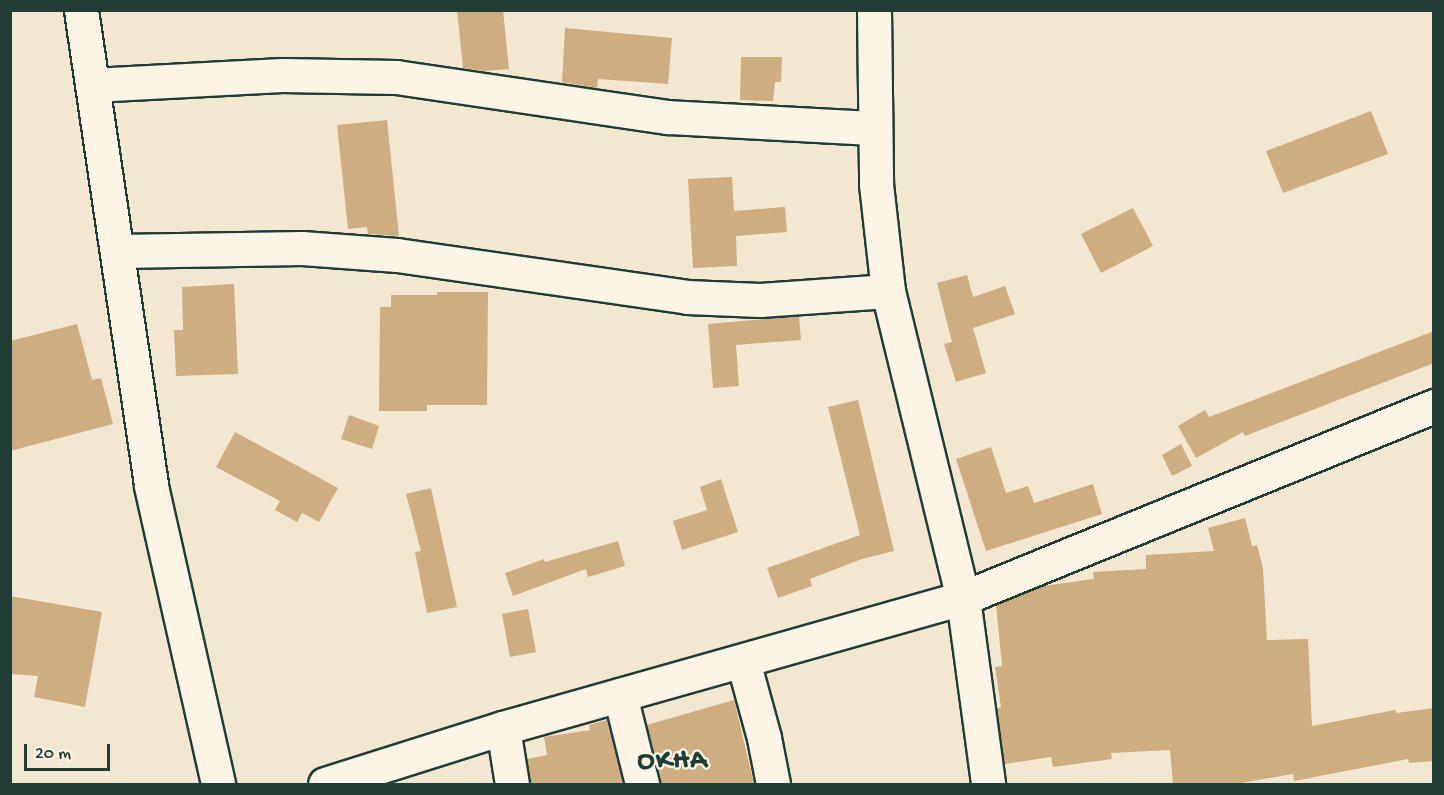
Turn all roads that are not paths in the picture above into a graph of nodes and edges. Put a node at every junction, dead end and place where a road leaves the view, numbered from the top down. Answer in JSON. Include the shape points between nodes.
{"nodes":[{"id":1,"x":81,"y":10,"type":"edge"},
{"id":2,"x":874,"y":10,"type":"edge"},
{"id":3,"x":92,"y":85,"type":"junction"},
{"id":4,"x":874,"y":128,"type":"junction"},
{"id":5,"x":117,"y":250,"type":"junction"},
{"id":6,"x":888,"y":291,"type":"junction"},
{"id":7,"x":1434,"y":406,"type":"edge"},
{"id":8,"x":963,"y":598,"type":"junction"},
{"id":9,"x":743,"y":661,"type":"junction"},
{"id":10,"x":620,"y":695,"type":"junction"},
{"id":11,"x":503,"y":728,"type":"junction"},
{"id":12,"x":218,"y":784,"type":"edge"},
{"id":13,"x":325,"y":784,"type":"edge"},
{"id":14,"x":512,"y":784,"type":"edge"},
{"id":15,"x":642,"y":784,"type":"edge"},
{"id":16,"x":773,"y":784,"type":"edge"},
{"id":17,"x":988,"y":784,"type":"edge"}],
"edges":[{"from":1,"to":3,"type":"street"},
{"from":2,"to":4,"type":"street"},
{"from":3,"to":4,"type":"street","via":[[282,75],[396,77],[668,117]]},
{"from":3,"to":5,"type":"street"},
{"from":4,"to":6,"type":"street","via":[[880,240]]},
{"from":5,"to":6,"type":"street","via":[[302,248],[397,255],[687,297],[760,300]]},
{"from":5,"to":12,"type":"street","via":[[151,486]]},
{"from":6,"to":8,"type":"street"},
{"from":7,"to":8,"type":"street"},
{"from":8,"to":9,"type":"street"},
{"from":8,"to":17,"type":"street"},
{"from":9,"to":10,"type":"street"},
{"from":9,"to":16,"type":"street"},
{"from":10,"to":11,"type":"street"},
{"from":10,"to":15,"type":"street"},
{"from":11,"to":13,"type":"street"},
{"from":11,"to":14,"type":"street"}]}
